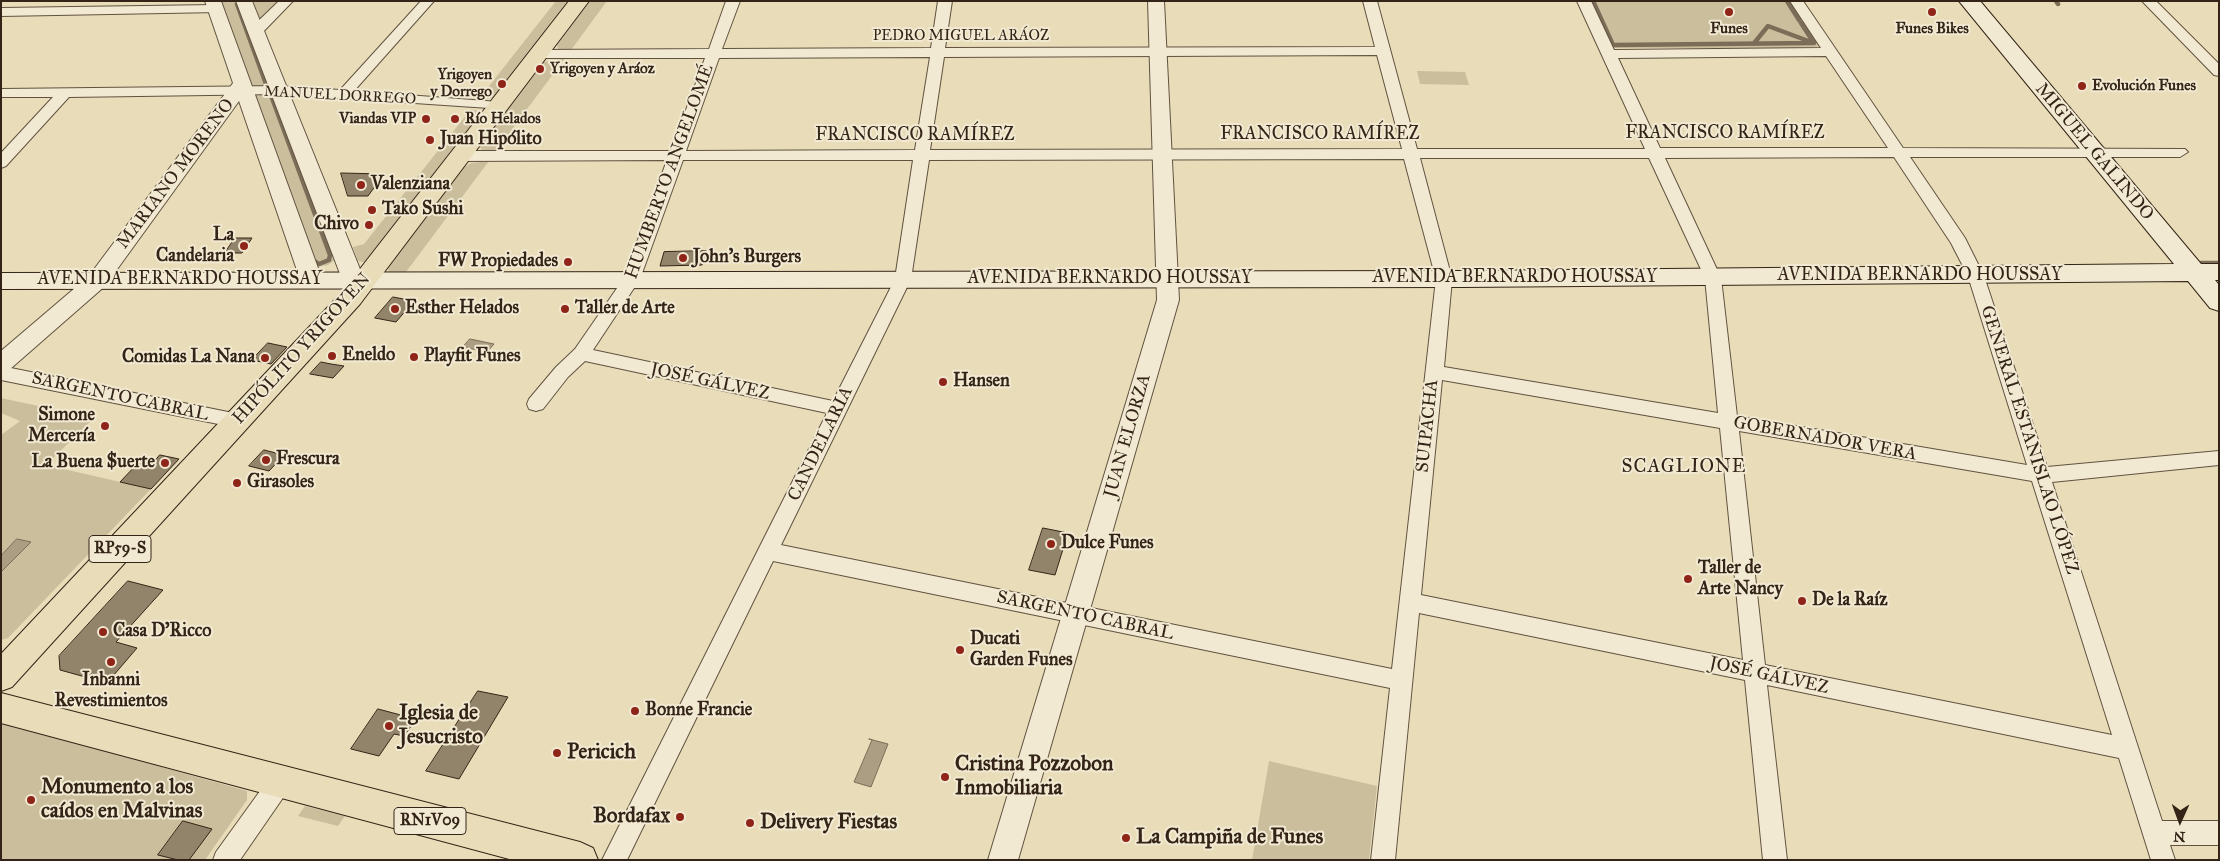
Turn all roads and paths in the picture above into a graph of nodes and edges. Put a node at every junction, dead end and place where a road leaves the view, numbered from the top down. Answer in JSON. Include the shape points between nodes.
{"nodes":[{"id":1,"x":244,"y":1,"type":"edge"},
{"id":2,"x":287,"y":1,"type":"edge"},
{"id":3,"x":428,"y":1,"type":"edge"},
{"id":4,"x":579,"y":1,"type":"edge"},
{"id":5,"x":732,"y":1,"type":"edge"},
{"id":6,"x":945,"y":1,"type":"edge"},
{"id":7,"x":1156,"y":1,"type":"edge"},
{"id":8,"x":1370,"y":1,"type":"edge"},
{"id":9,"x":1584,"y":1,"type":"edge"},
{"id":10,"x":1796,"y":1,"type":"edge"},
{"id":11,"x":1969,"y":1,"type":"edge"},
{"id":12,"x":2148,"y":1,"type":"edge"},
{"id":13,"x":214,"y":5,"type":"edge"},
{"id":14,"x":1,"y":12,"type":"edge"},
{"id":15,"x":256,"y":31,"type":"junction"},
{"id":16,"x":1383,"y":51,"type":"junction"},
{"id":17,"x":937,"y":52,"type":"junction"},
{"id":18,"x":1158,"y":52,"type":"junction"},
{"id":19,"x":1831,"y":52,"type":"junction"},
{"id":20,"x":714,"y":53,"type":"junction"},
{"id":21,"x":539,"y":54,"type":"junction"},
{"id":22,"x":1609,"y":54,"type":"junction"},
{"id":23,"x":2219,"y":72,"type":"edge"},
{"id":24,"x":241,"y":89,"type":"junction"},
{"id":25,"x":280,"y":90,"type":"junction"},
{"id":26,"x":65,"y":92,"type":"junction"},
{"id":27,"x":1,"y":93,"type":"edge"},
{"id":28,"x":343,"y":95,"type":"junction"},
{"id":29,"x":499,"y":106,"type":"junction"},
{"id":30,"x":2095,"y":152,"type":"junction"},
{"id":31,"x":2180,"y":152,"type":"dead end"},
{"id":32,"x":1655,"y":153,"type":"junction"},
{"id":33,"x":1899,"y":153,"type":"junction"},
{"id":34,"x":1163,"y":154,"type":"junction"},
{"id":35,"x":1410,"y":154,"type":"junction"},
{"id":36,"x":921,"y":155,"type":"junction"},
{"id":37,"x":460,"y":156,"type":"junction"},
{"id":38,"x":677,"y":156,"type":"junction"},
{"id":39,"x":1,"y":163,"type":"edge"},
{"id":40,"x":2194,"y":272,"type":"junction"},
{"id":41,"x":2219,"y":272,"type":"edge"},
{"id":42,"x":1976,"y":276,"type":"junction"},
{"id":43,"x":1168,"y":278,"type":"junction"},
{"id":44,"x":1713,"y":278,"type":"junction"},
{"id":45,"x":311,"y":279,"type":"junction"},
{"id":46,"x":360,"y":279,"type":"junction"},
{"id":47,"x":632,"y":279,"type":"junction"},
{"id":48,"x":903,"y":279,"type":"junction"},
{"id":49,"x":1444,"y":279,"type":"junction"},
{"id":50,"x":1,"y":281,"type":"edge"},
{"id":51,"x":97,"y":281,"type":"junction"},
{"id":52,"x":2219,"y":302,"type":"edge"},
{"id":53,"x":581,"y":354,"type":"junction"},
{"id":54,"x":1,"y":364,"type":"edge"},
{"id":55,"x":1434,"y":372,"type":"junction"},
{"id":56,"x":1,"y":373,"type":"edge"},
{"id":57,"x":536,"y":404,"type":"dead end"},
{"id":58,"x":839,"y":409,"type":"junction"},
{"id":59,"x":238,"y":421,"type":"junction"},
{"id":60,"x":1728,"y":422,"type":"junction"},
{"id":61,"x":2219,"y":458,"type":"edge"},
{"id":62,"x":2040,"y":475,"type":"junction"},
{"id":63,"x":768,"y":551,"type":"junction"},
{"id":64,"x":1410,"y":602,"type":"junction"},
{"id":65,"x":1075,"y":614,"type":"junction"},
{"id":66,"x":1755,"y":673,"type":"junction"},
{"id":67,"x":1,"y":677,"type":"edge"},
{"id":68,"x":1402,"y":681,"type":"junction"},
{"id":69,"x":1,"y":708,"type":"edge"},
{"id":70,"x":2128,"y":749,"type":"junction"},
{"id":71,"x":281,"y":782,"type":"junction"},
{"id":72,"x":2154,"y":833,"type":"junction"},
{"id":73,"x":2219,"y":833,"type":"edge"},
{"id":74,"x":225,"y":860,"type":"edge"},
{"id":75,"x":580,"y":860,"type":"edge"},
{"id":76,"x":614,"y":860,"type":"edge"},
{"id":77,"x":1003,"y":860,"type":"edge"},
{"id":78,"x":1383,"y":860,"type":"edge"},
{"id":79,"x":1775,"y":860,"type":"edge"},
{"id":80,"x":2163,"y":860,"type":"edge"}],
"edges":[{"from":1,"to":15,"type":"street"},
{"from":2,"to":15,"type":"street"},
{"from":3,"to":28,"type":"street"},
{"from":4,"to":21,"type":"main road","name":"HIPÓLITO YRIGOYEN","number":"RP59-S"},
{"from":5,"to":20,"type":"street","name":"HUMBERTO ANGELOMÉ"},
{"from":6,"to":17,"type":"street","name":"CANDELARIA"},
{"from":7,"to":18,"type":"street","name":"JUAN ELORZA"},
{"from":8,"to":16,"type":"street","name":"SUIPACHA"},
{"from":9,"to":22,"type":"street"},
{"from":10,"to":19,"type":"street","name":"GENERAL ESTANISLAO LÓPEZ"},
{"from":11,"to":30,"type":"main road","name":"MIGUEL GALINDO"},
{"from":12,"to":23,"type":"street"},
{"from":13,"to":14,"type":"street"},
{"from":13,"to":24,"type":"street"},
{"from":15,"to":25,"type":"street"},
{"from":16,"to":18,"type":"street","name":"PEDRO MIGUEL ARÁOZ"},
{"from":16,"to":35,"type":"street","name":"SUIPACHA"},
{"from":17,"to":18,"type":"street","name":"PEDRO MIGUEL ARÁOZ"},
{"from":17,"to":20,"type":"street","name":"PEDRO MIGUEL ARÁOZ"},
{"from":17,"to":36,"type":"street","name":"CANDELARIA"},
{"from":18,"to":34,"type":"street","name":"JUAN ELORZA"},
{"from":19,"to":22,"type":"street"},
{"from":19,"to":33,"type":"street","name":"GENERAL ESTANISLAO LÓPEZ"},
{"from":20,"to":21,"type":"street","name":"PEDRO MIGUEL ARÁOZ"},
{"from":20,"to":38,"type":"street","name":"HUMBERTO ANGELOMÉ"},
{"from":21,"to":29,"type":"main road","name":"HIPÓLITO YRIGOYEN","number":"RP59-S"},
{"from":22,"to":32,"type":"street"},
{"from":24,"to":25,"type":"street","name":"MANUEL DORREGO"},
{"from":24,"to":26,"type":"street","name":"MANUEL DORREGO"},
{"from":24,"to":45,"type":"street"},
{"from":24,"to":51,"type":"street","name":"MARIANO MORENO"},
{"from":25,"to":28,"type":"street","name":"MANUEL DORREGO"},
{"from":25,"to":46,"type":"street"},
{"from":26,"to":27,"type":"street","name":"MANUEL DORREGO"},
{"from":26,"to":39,"type":"street"},
{"from":28,"to":29,"type":"street","name":"MANUEL DORREGO"},
{"from":29,"to":37,"type":"main road","name":"HIPÓLITO YRIGOYEN","number":"RP59-S"},
{"from":30,"to":31,"type":"street","name":"FRANCISCO RAMÍREZ"},
{"from":30,"to":33,"type":"street","name":"FRANCISCO RAMÍREZ"},
{"from":30,"to":40,"type":"main road","name":"MIGUEL GALINDO"},
{"from":32,"to":33,"type":"street","name":"FRANCISCO RAMÍREZ"},
{"from":32,"to":35,"type":"street","name":"FRANCISCO RAMÍREZ"},
{"from":32,"to":44,"type":"street"},
{"from":33,"to":42,"type":"street","name":"GENERAL ESTANISLAO LÓPEZ","via":[[1959,242]]},
{"from":34,"to":35,"type":"street","name":"FRANCISCO RAMÍREZ"},
{"from":34,"to":36,"type":"street","name":"FRANCISCO RAMÍREZ"},
{"from":34,"to":43,"type":"street","name":"JUAN ELORZA"},
{"from":35,"to":49,"type":"street","name":"SUIPACHA"},
{"from":36,"to":38,"type":"street","name":"FRANCISCO RAMÍREZ"},
{"from":36,"to":48,"type":"street","name":"CANDELARIA"},
{"from":37,"to":38,"type":"street","name":"FRANCISCO RAMÍREZ"},
{"from":37,"to":46,"type":"main road","name":"HIPÓLITO YRIGOYEN","number":"RP59-S"},
{"from":38,"to":47,"type":"street","name":"HUMBERTO ANGELOMÉ"},
{"from":40,"to":41,"type":"main road","name":"AVENIDA BERNARDO HOUSSAY"},
{"from":40,"to":42,"type":"main road","name":"AVENIDA BERNARDO HOUSSAY"},
{"from":40,"to":52,"type":"main road","name":"MIGUEL GALINDO"},
{"from":42,"to":44,"type":"main road","name":"AVENIDA BERNARDO HOUSSAY"},
{"from":42,"to":62,"type":"street","name":"GENERAL ESTANISLAO LÓPEZ"},
{"from":43,"to":48,"type":"main road","name":"AVENIDA BERNARDO HOUSSAY"},
{"from":43,"to":49,"type":"main road","name":"AVENIDA BERNARDO HOUSSAY"},
{"from":43,"to":65,"type":"street","name":"JUAN ELORZA","via":[[1168,300]]},
{"from":44,"to":49,"type":"main road","name":"AVENIDA BERNARDO HOUSSAY"},
{"from":44,"to":60,"type":"street"},
{"from":45,"to":46,"type":"main road","name":"AVENIDA BERNARDO HOUSSAY"},
{"from":45,"to":51,"type":"main road","name":"AVENIDA BERNARDO HOUSSAY"},
{"from":46,"to":47,"type":"main road","name":"AVENIDA BERNARDO HOUSSAY"},
{"from":46,"to":59,"type":"main road","name":"HIPÓLITO YRIGOYEN","number":"RP59-S","via":[[332,320]]},
{"from":47,"to":48,"type":"main road","name":"AVENIDA BERNARDO HOUSSAY"},
{"from":47,"to":53,"type":"street","name":"HUMBERTO ANGELOMÉ"},
{"from":48,"to":58,"type":"street","name":"CANDELARIA"},
{"from":49,"to":55,"type":"street","name":"SUIPACHA"},
{"from":50,"to":51,"type":"main road","name":"AVENIDA BERNARDO HOUSSAY"},
{"from":51,"to":54,"type":"street","name":"MARIANO MORENO"},
{"from":53,"to":57,"type":"street","name":"HUMBERTO ANGELOMÉ"},
{"from":53,"to":58,"type":"street","name":"JOSÉ GÁLVEZ"},
{"from":55,"to":60,"type":"street","name":"GOBERNADOR VERA"},
{"from":55,"to":64,"type":"street","name":"SUIPACHA"},
{"from":56,"to":59,"type":"street","name":"SARGENTO CABRAL"},
{"from":58,"to":63,"type":"street","name":"CANDELARIA"},
{"from":59,"to":67,"type":"main road","name":"HIPÓLITO YRIGOYEN","number":"RP59-S"},
{"from":60,"to":62,"type":"street","name":"GOBERNADOR VERA"},
{"from":60,"to":66,"type":"street"},
{"from":61,"to":62,"type":"street","name":"GOBERNADOR VERA"},
{"from":62,"to":70,"type":"street","name":"GENERAL ESTANISLAO LÓPEZ"},
{"from":63,"to":65,"type":"street","name":"SARGENTO CABRAL"},
{"from":63,"to":76,"type":"street","name":"CANDELARIA"},
{"from":64,"to":66,"type":"street","name":"JOSÉ GÁLVEZ"},
{"from":64,"to":68,"type":"street","name":"SUIPACHA"},
{"from":65,"to":68,"type":"street","name":"SARGENTO CABRAL"},
{"from":65,"to":77,"type":"street","name":"JUAN ELORZA"},
{"from":66,"to":70,"type":"street","name":"JOSÉ GÁLVEZ"},
{"from":66,"to":79,"type":"street"},
{"from":68,"to":78,"type":"street","name":"SUIPACHA"},
{"from":69,"to":71,"type":"main road","number":"RN1V09"},
{"from":70,"to":72,"type":"street","name":"GENERAL ESTANISLAO LÓPEZ"},
{"from":71,"to":74,"type":"street"},
{"from":71,"to":75,"type":"main road","number":"RN1V09"},
{"from":72,"to":73,"type":"street"},
{"from":72,"to":80,"type":"street","name":"GENERAL ESTANISLAO LÓPEZ"}]}
